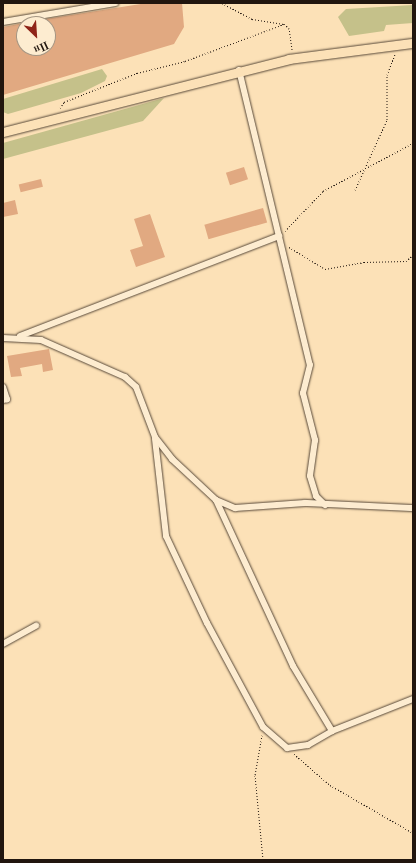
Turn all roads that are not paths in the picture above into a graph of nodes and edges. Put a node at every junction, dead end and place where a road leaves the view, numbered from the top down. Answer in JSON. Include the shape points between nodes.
{"nodes":[{"id":1,"x":115,"y":3,"type":"edge"},
{"id":2,"x":3,"y":22,"type":"edge"},
{"id":3,"x":413,"y":43,"type":"edge"},
{"id":4,"x":239,"y":70,"type":"junction"},
{"id":5,"x":3,"y":132,"type":"edge"},
{"id":6,"x":279,"y":236,"type":"junction"},
{"id":7,"x":18,"y":337,"type":"junction"},
{"id":8,"x":3,"y":338,"type":"edge"},
{"id":9,"x":3,"y":387,"type":"edge"},
{"id":10,"x":3,"y":400,"type":"edge"},
{"id":11,"x":155,"y":437,"type":"junction"},
{"id":12,"x":216,"y":500,"type":"junction"},
{"id":13,"x":325,"y":505,"type":"junction"},
{"id":14,"x":413,"y":508,"type":"edge"},
{"id":15,"x":36,"y":626,"type":"dead end"},
{"id":16,"x":3,"y":644,"type":"edge"},
{"id":17,"x":413,"y":699,"type":"edge"},
{"id":18,"x":332,"y":731,"type":"junction"}],
"edges":[{"from":1,"to":2,"type":"street"},
{"from":3,"to":4,"type":"main road","via":[[294,58]]},
{"from":4,"to":5,"type":"main road"},
{"from":4,"to":6,"type":"street"},
{"from":6,"to":7,"type":"street"},
{"from":6,"to":13,"type":"street","via":[[284,244],[310,365],[303,392],[314,440],[310,476],[316,496]]},
{"from":7,"to":8,"type":"street"},
{"from":7,"to":11,"type":"street","via":[[61,347],[125,377],[136,387]]},
{"from":9,"to":10,"type":"street","via":[[7,399]]},
{"from":11,"to":12,"type":"street","via":[[172,459]]},
{"from":11,"to":18,"type":"street","via":[[166,536],[207,623],[263,726],[287,748],[308,745]]},
{"from":12,"to":13,"type":"street","via":[[235,508]]},
{"from":12,"to":18,"type":"street","via":[[293,666]]},
{"from":13,"to":14,"type":"street"},
{"from":15,"to":16,"type":"street"},
{"from":17,"to":18,"type":"street"}]}
